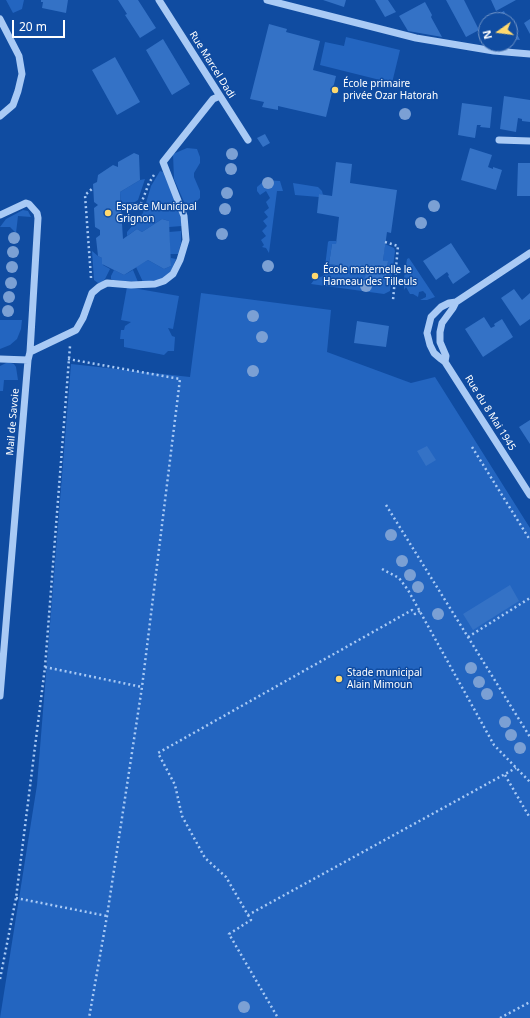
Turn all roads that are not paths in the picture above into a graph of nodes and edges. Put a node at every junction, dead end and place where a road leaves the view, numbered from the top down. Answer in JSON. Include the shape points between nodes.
{"nodes":[{"id":1,"x":159,"y":0,"type":"edge"},
{"id":2,"x":267,"y":0,"type":"edge"},
{"id":3,"x":0,"y":19,"type":"edge"},
{"id":4,"x":530,"y":54,"type":"edge"},
{"id":5,"x":220,"y":96,"type":"junction"},
{"id":6,"x":0,"y":116,"type":"edge"},
{"id":7,"x":248,"y":140,"type":"dead end"},
{"id":8,"x":499,"y":140,"type":"dead end"},
{"id":9,"x":530,"y":141,"type":"edge"},
{"id":10,"x":0,"y":215,"type":"edge"},
{"id":11,"x":530,"y":253,"type":"edge"},
{"id":12,"x":456,"y":302,"type":"junction"},
{"id":13,"x":30,"y":352,"type":"junction"},
{"id":14,"x":0,"y":359,"type":"edge"},
{"id":15,"x":28,"y":360,"type":"junction"},
{"id":16,"x":445,"y":362,"type":"junction"},
{"id":17,"x":530,"y":495,"type":"edge"},
{"id":18,"x":1,"y":678,"type":"edge"},
{"id":19,"x":0,"y":696,"type":"edge"}],
"edges":[{"from":1,"to":5,"type":"street","name":"Rue Marcel Dadi"},
{"from":2,"to":4,"type":"street","via":[[416,38],[494,51]]},
{"from":3,"to":6,"type":"street","via":[[19,56],[22,74],[13,105]]},
{"from":5,"to":7,"type":"street","name":"Rue Marcel Dadi"},
{"from":5,"to":13,"type":"street","via":[[213,99],[163,162],[184,216],[186,240],[173,274],[155,284],[107,283],[99,287],[92,293],[80,326],[76,330]]},
{"from":8,"to":9,"type":"street"},
{"from":10,"to":13,"type":"street","name":"Mail de Savoie","via":[[26,203],[37,213]]},
{"from":11,"to":12,"type":"street","name":"Rue du 8 Mai 1945"},
{"from":12,"to":16,"type":"street","name":"Rue du 8 Mai 1945","via":[[442,323],[440,332]]},
{"from":12,"to":16,"type":"street","name":"Rue du 8 Mai 1945","via":[[449,303],[435,312],[427,329],[432,350]]},
{"from":13,"to":15,"type":"street","name":"Mail de Savoie"},
{"from":14,"to":15,"type":"street"},
{"from":15,"to":18,"type":"street","name":"Mail de Savoie"},
{"from":16,"to":17,"type":"street","name":"Rue du 8 Mai 1945"},
{"from":18,"to":19,"type":"street","name":"Mail de Savoie"}]}
